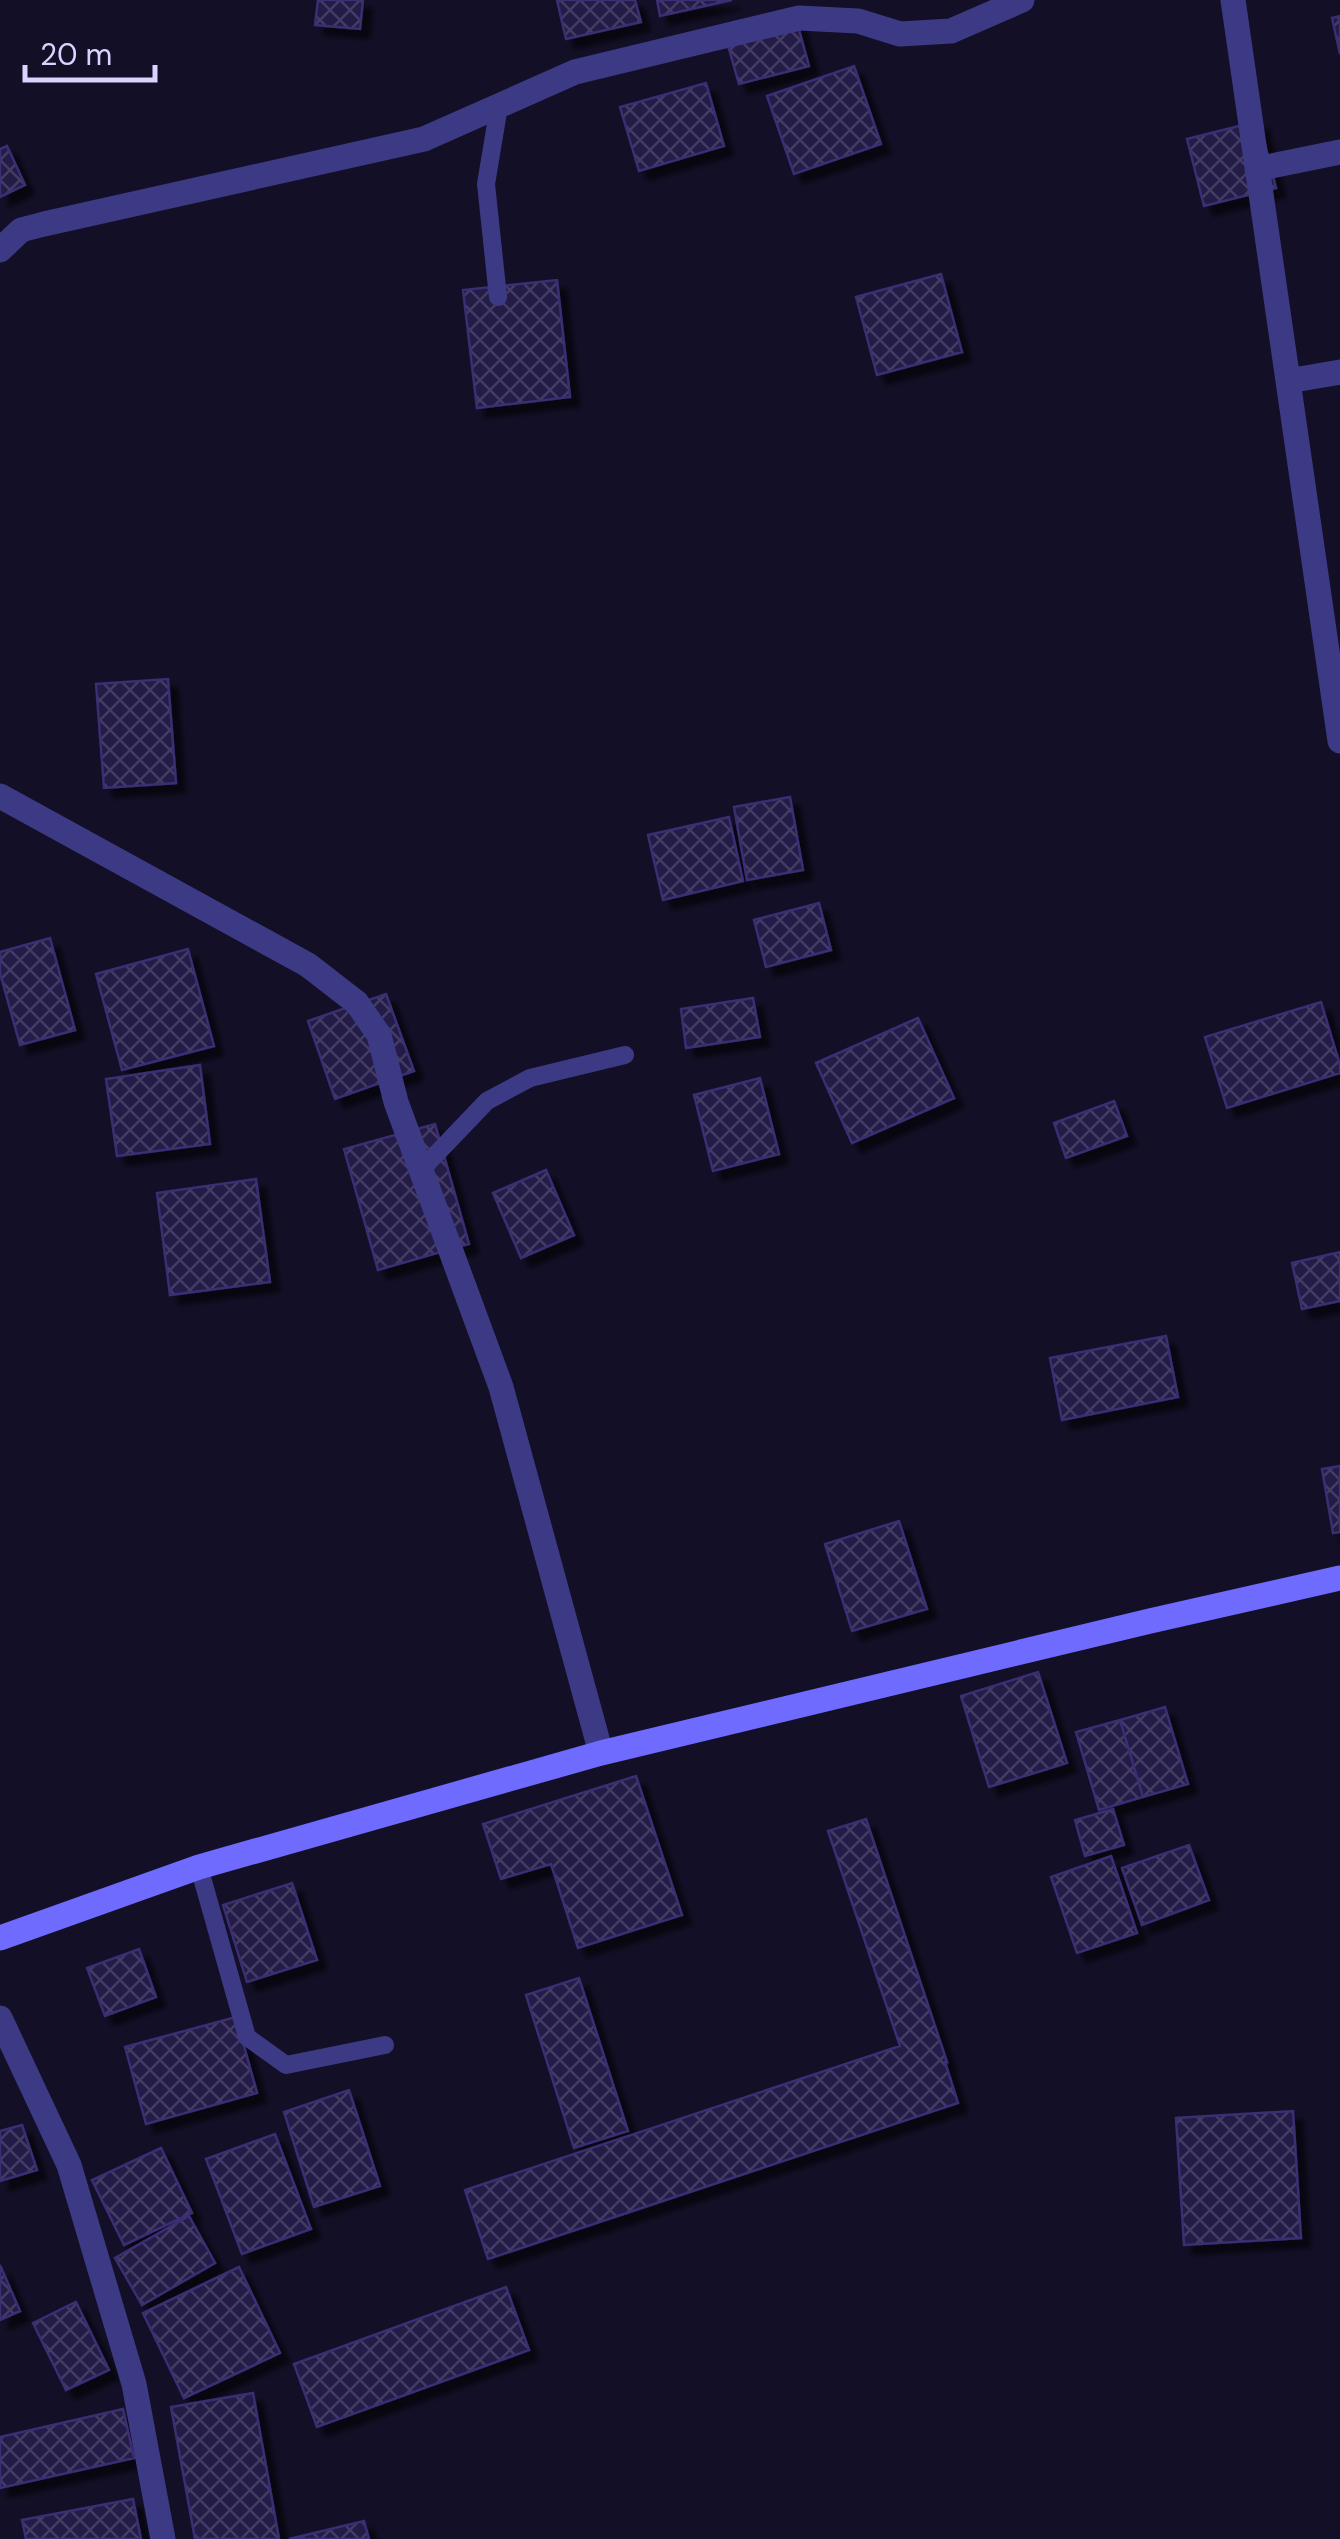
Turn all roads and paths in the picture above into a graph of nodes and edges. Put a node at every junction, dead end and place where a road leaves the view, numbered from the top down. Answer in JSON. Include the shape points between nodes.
{"nodes":[{"id":1,"x":1022,"y":0,"type":"edge"},
{"id":2,"x":1233,"y":0,"type":"edge"},
{"id":3,"x":499,"y":106,"type":"junction"},
{"id":4,"x":1340,"y":152,"type":"edge"},
{"id":5,"x":1258,"y":169,"type":"junction"},
{"id":6,"x":0,"y":250,"type":"edge"},
{"id":7,"x":498,"y":297,"type":"dead end"},
{"id":8,"x":1340,"y":372,"type":"edge"},
{"id":9,"x":1288,"y":381,"type":"junction"},
{"id":10,"x":1340,"y":741,"type":"edge"},
{"id":11,"x":0,"y":796,"type":"edge"},
{"id":12,"x":625,"y":1056,"type":"dead end"},
{"id":13,"x":422,"y":1170,"type":"junction"},
{"id":14,"x":1340,"y":1578,"type":"edge"},
{"id":15,"x":601,"y":1753,"type":"junction"},
{"id":16,"x":199,"y":1867,"type":"junction"},
{"id":17,"x":0,"y":1938,"type":"edge"},
{"id":18,"x":0,"y":2018,"type":"edge"},
{"id":19,"x":384,"y":2045,"type":"dead end"},
{"id":20,"x":163,"y":2539,"type":"edge"}],
"edges":[{"from":1,"to":3,"type":"street","via":[[951,31],[900,34],[858,21],[799,18],[575,72]]},
{"from":2,"to":5,"type":"street"},
{"from":3,"to":6,"type":"street","via":[[424,139],[20,230]]},
{"from":3,"to":7,"type":"lane","via":[[486,184]]},
{"from":4,"to":5,"type":"street"},
{"from":5,"to":9,"type":"street"},
{"from":8,"to":9,"type":"street"},
{"from":9,"to":10,"type":"street"},
{"from":11,"to":13,"type":"street","via":[[308,965],[356,1003],[380,1035]]},
{"from":12,"to":13,"type":"lane","via":[[530,1078],[486,1101]]},
{"from":13,"to":15,"type":"street","via":[[501,1387]]},
{"from":14,"to":15,"type":"street"},
{"from":15,"to":16,"type":"street"},
{"from":16,"to":17,"type":"street"},
{"from":16,"to":19,"type":"lane","via":[[247,2037],[286,2066]]},
{"from":18,"to":20,"type":"street","via":[[68,2165],[134,2384]]}]}
